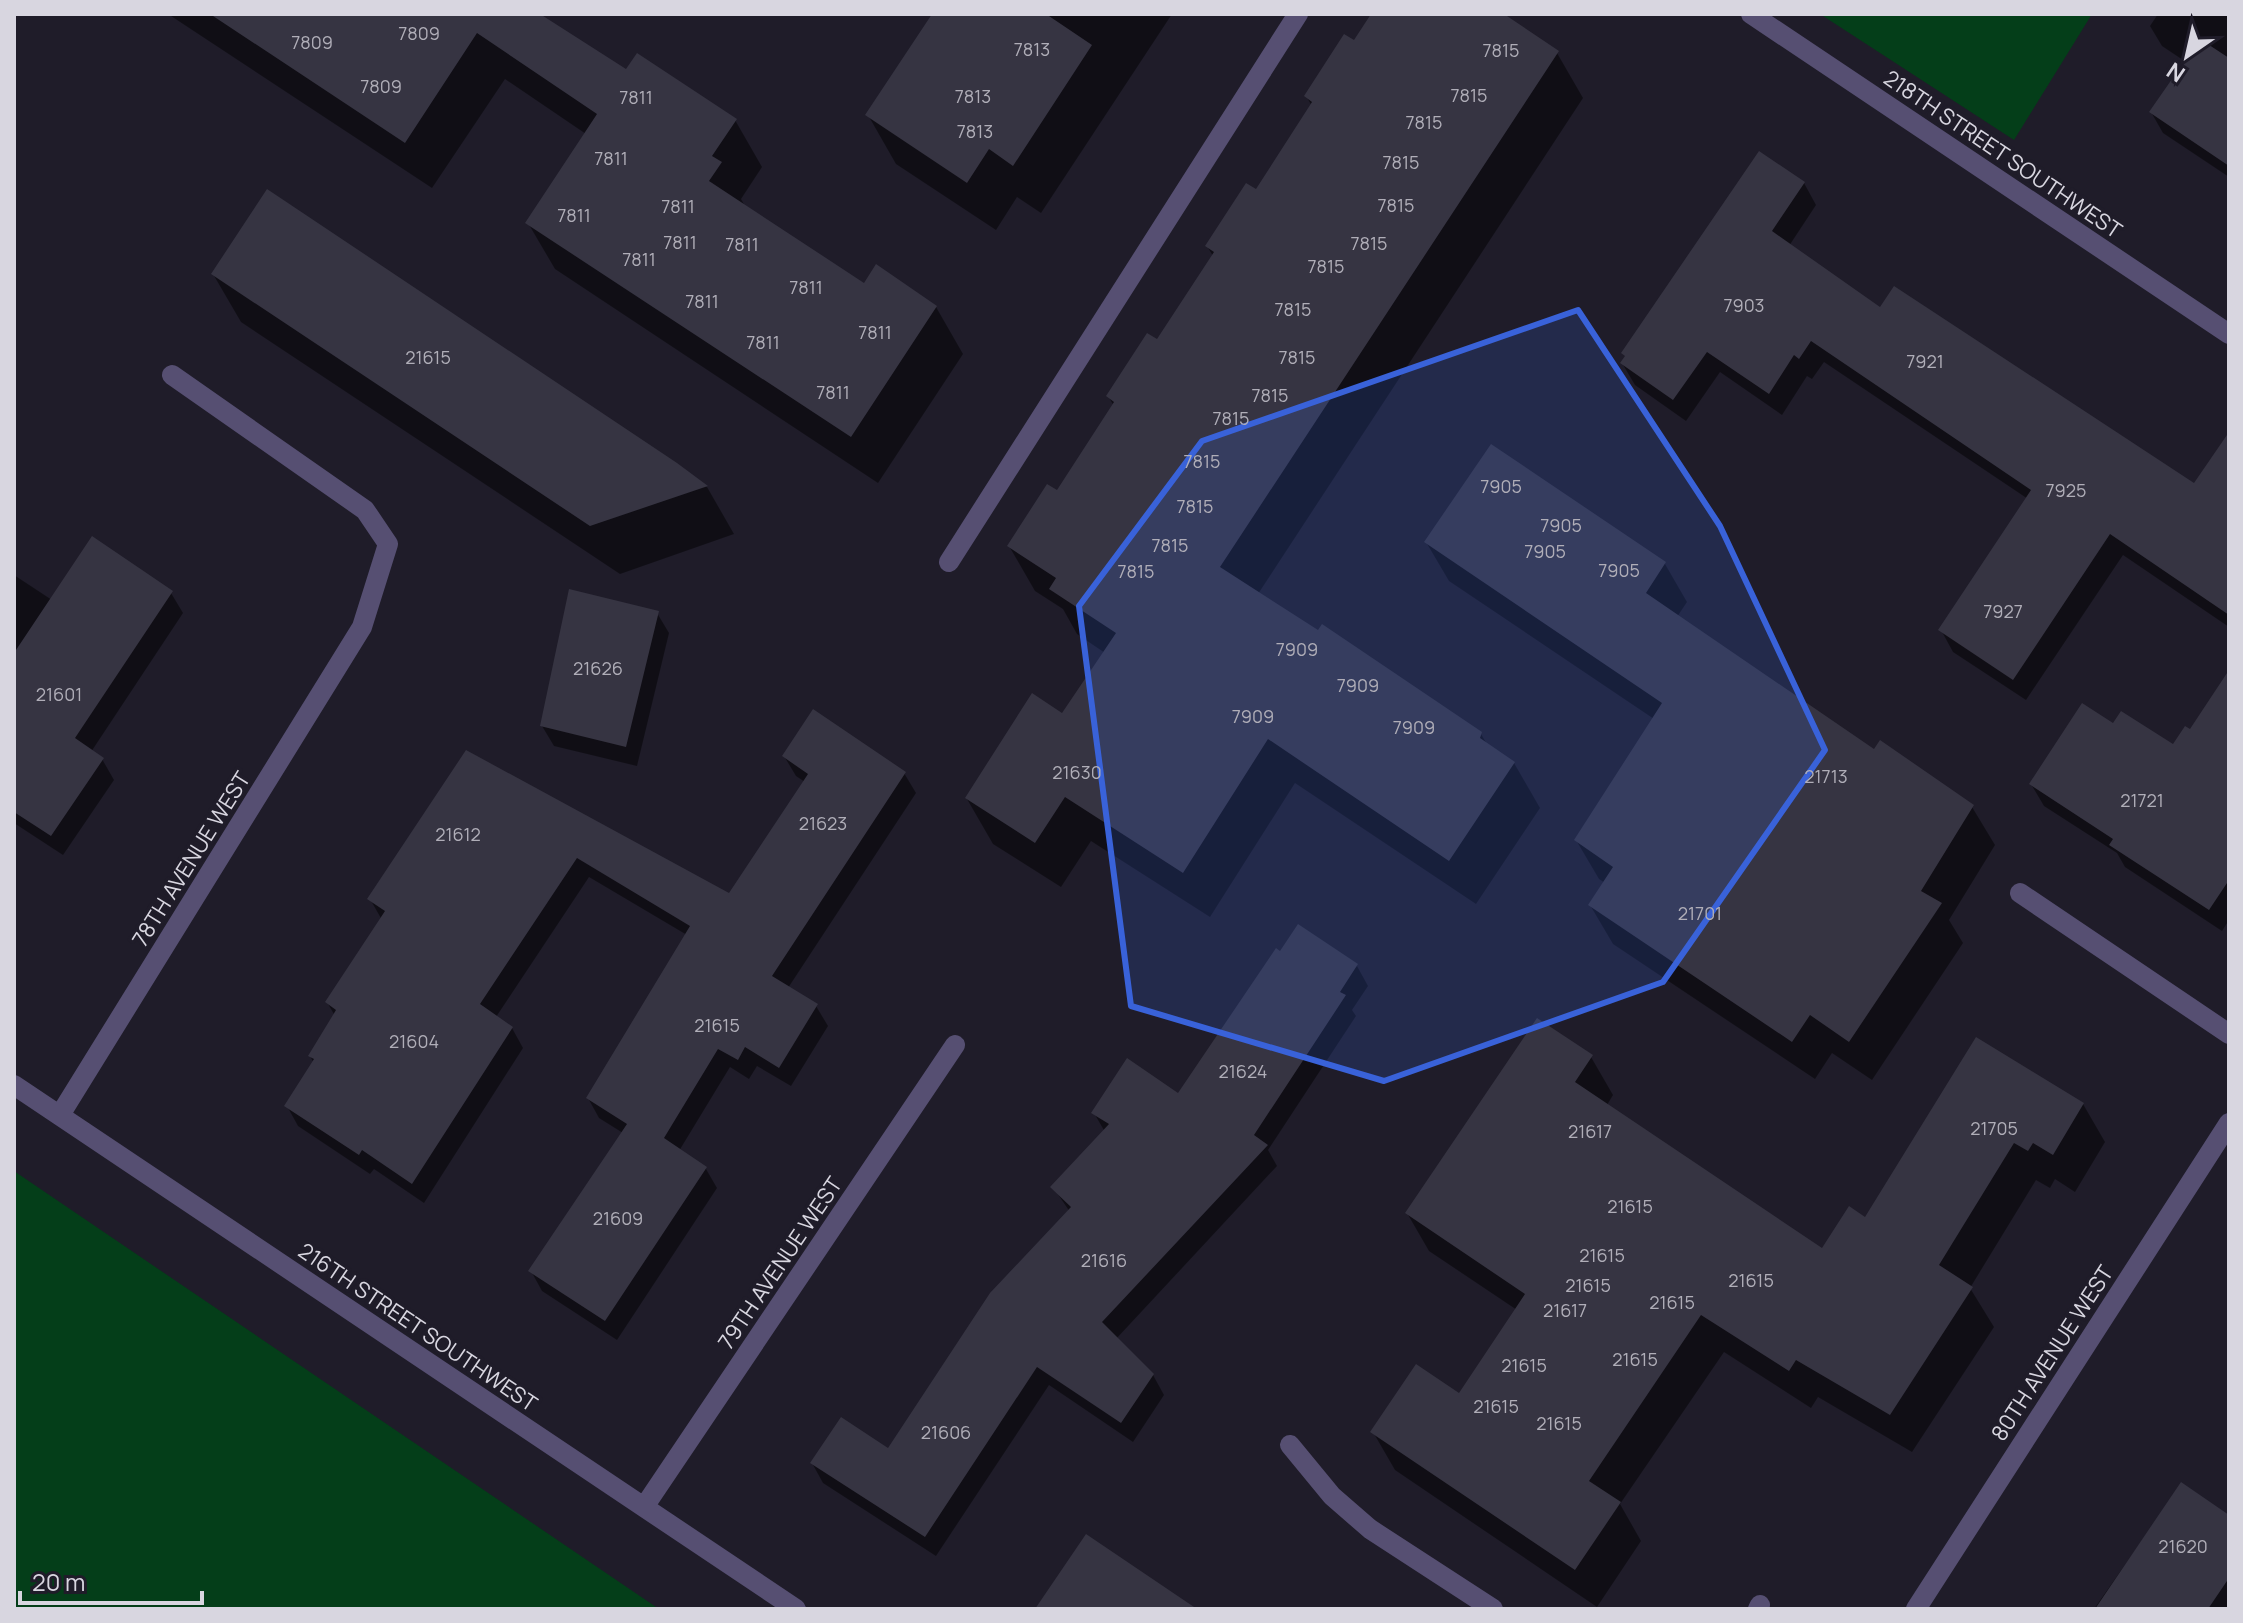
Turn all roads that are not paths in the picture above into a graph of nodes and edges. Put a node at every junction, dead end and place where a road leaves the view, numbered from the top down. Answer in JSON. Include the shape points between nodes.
{"nodes":[{"id":1,"x":1298,"y":14,"type":"edge"},
{"id":2,"x":1751,"y":14,"type":"edge"},
{"id":3,"x":2229,"y":334,"type":"edge"},
{"id":4,"x":172,"y":375,"type":"dead end"},
{"id":5,"x":949,"y":562,"type":"dead end"},
{"id":6,"x":2020,"y":893,"type":"dead end"},
{"id":7,"x":2229,"y":1034,"type":"edge"},
{"id":8,"x":955,"y":1045,"type":"dead end"},
{"id":9,"x":14,"y":1085,"type":"edge"},
{"id":10,"x":60,"y":1115,"type":"junction"},
{"id":11,"x":2229,"y":1123,"type":"edge"},
{"id":12,"x":1290,"y":1445,"type":"dead end"},
{"id":13,"x":644,"y":1507,"type":"junction"},
{"id":14,"x":796,"y":1609,"type":"edge"},
{"id":15,"x":1493,"y":1609,"type":"edge"},
{"id":16,"x":1916,"y":1609,"type":"edge"}],
"edges":[{"from":1,"to":5,"type":"street"},
{"from":2,"to":3,"type":"street","name":"218TH STREET SOUTHWEST"},
{"from":4,"to":10,"type":"street","name":"78TH AVENUE WEST","via":[[365,510],[388,544],[362,627]]},
{"from":6,"to":7,"type":"street"},
{"from":8,"to":13,"type":"street","name":"79TH AVENUE WEST"},
{"from":9,"to":10,"type":"street","name":"216TH STREET SOUTHWEST"},
{"from":10,"to":13,"type":"street","name":"216TH STREET SOUTHWEST"},
{"from":11,"to":16,"type":"street","name":"80TH AVENUE WEST"},
{"from":12,"to":15,"type":"street","via":[[1332,1496],[1370,1529]]},
{"from":13,"to":14,"type":"street","name":"216TH STREET SOUTHWEST"}]}
